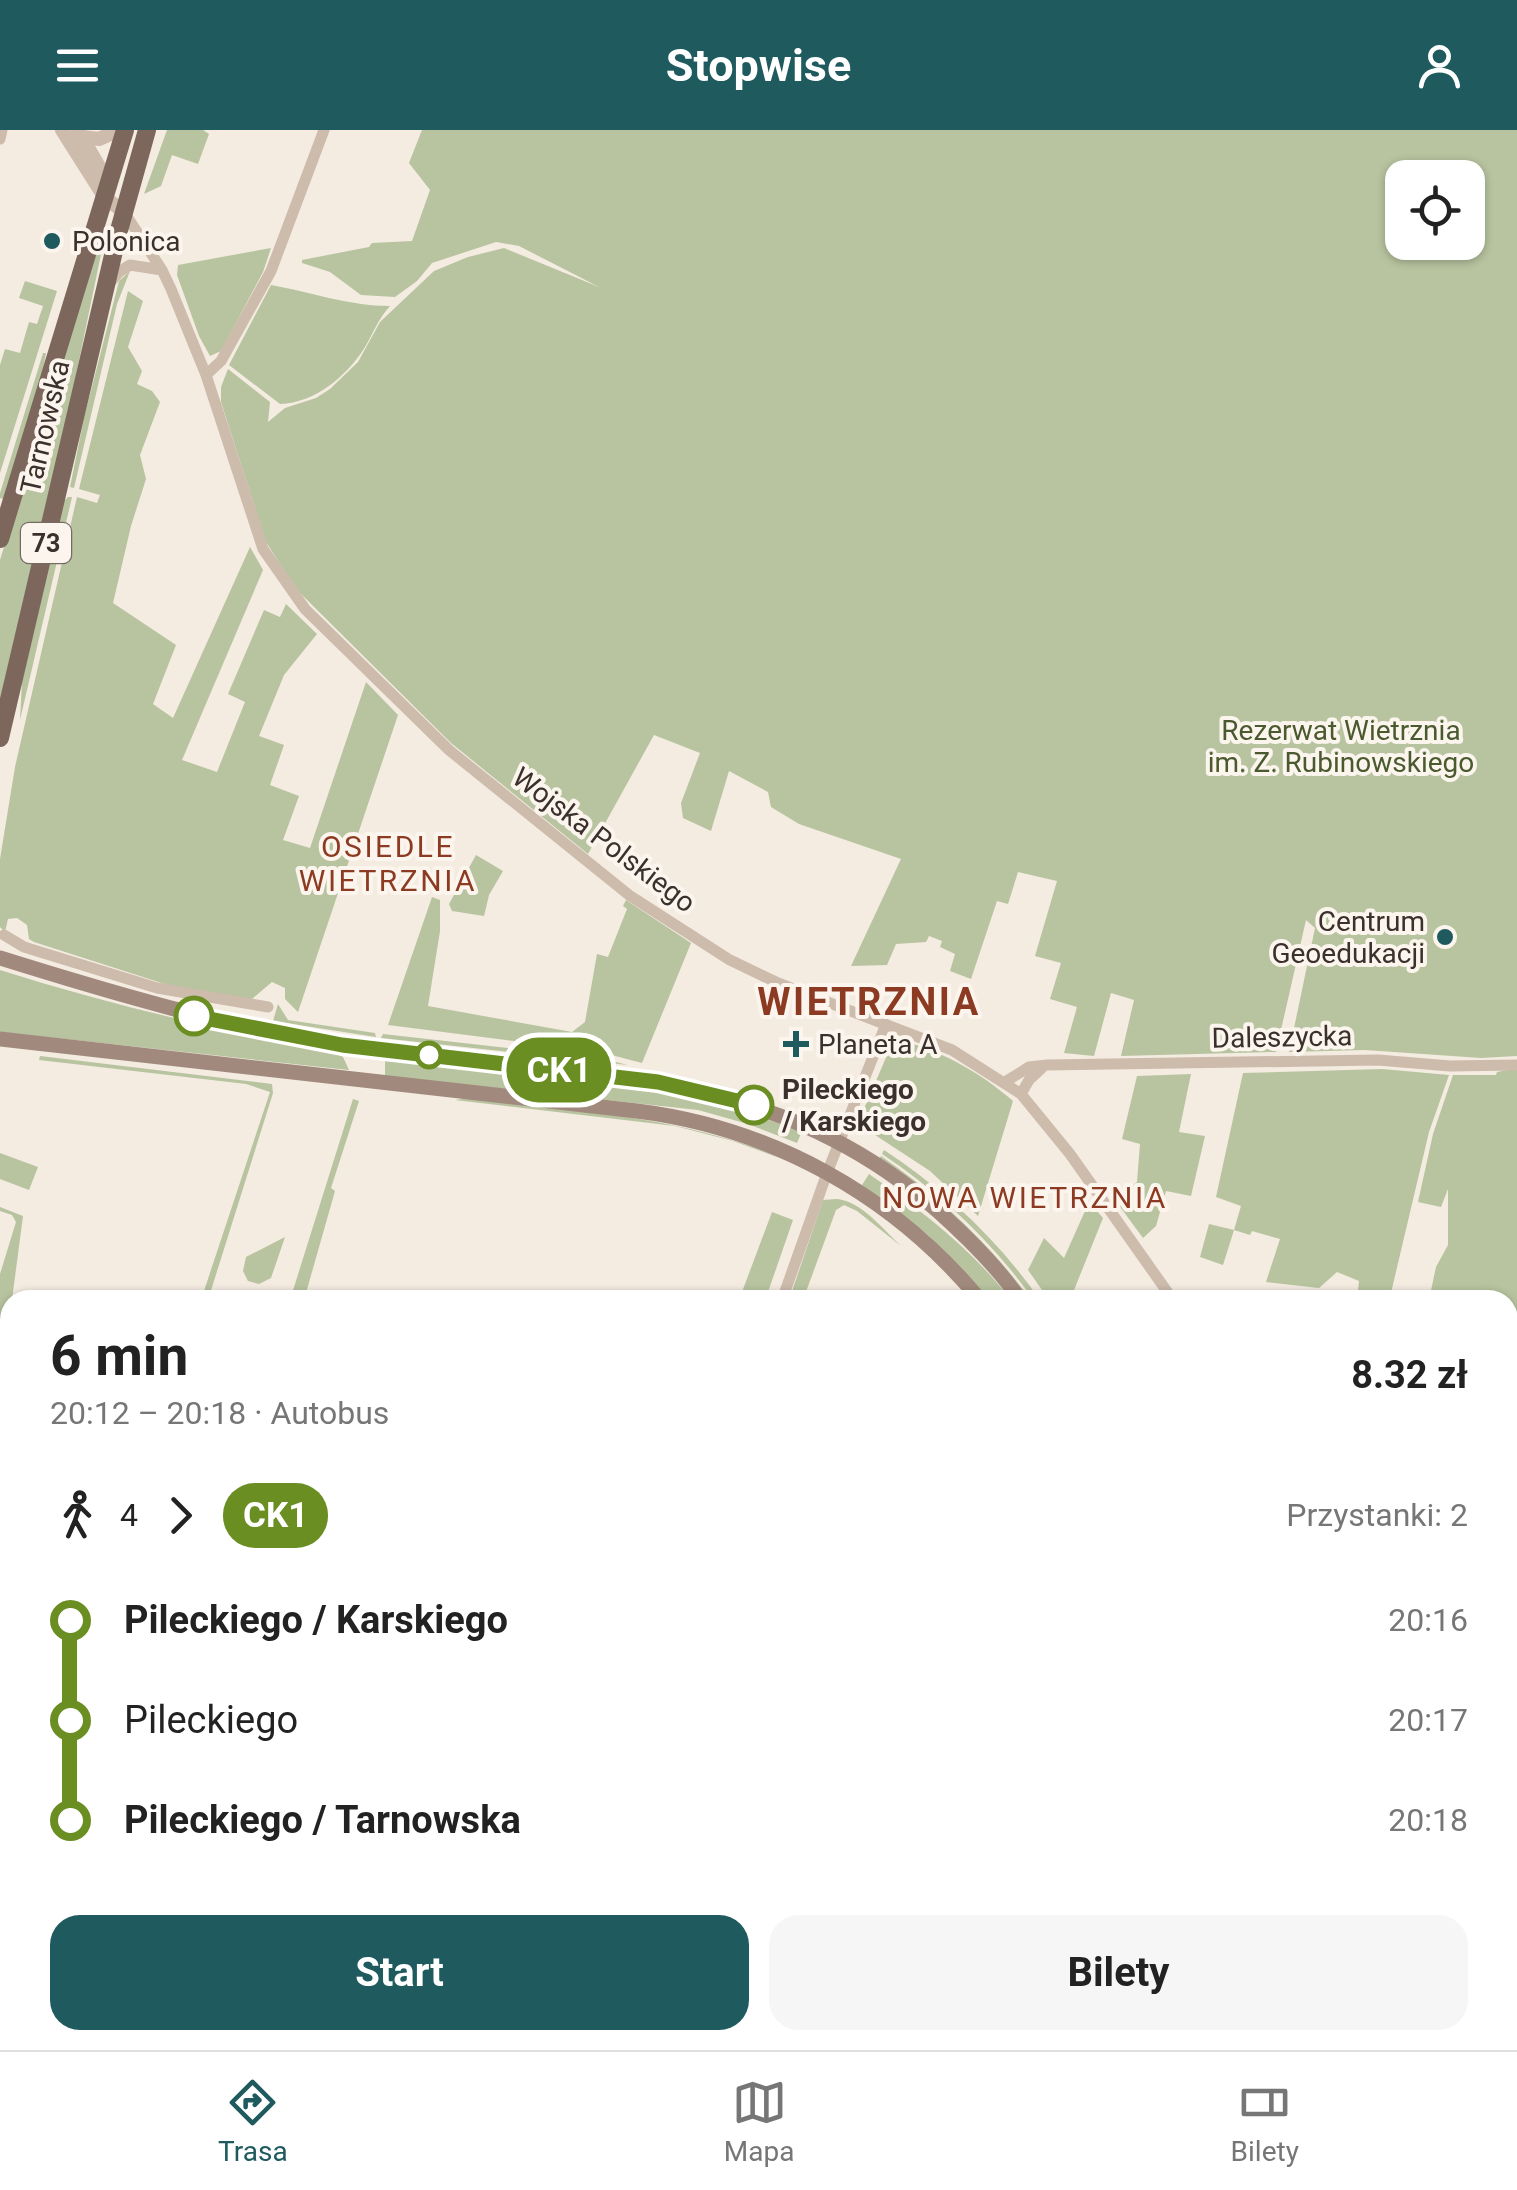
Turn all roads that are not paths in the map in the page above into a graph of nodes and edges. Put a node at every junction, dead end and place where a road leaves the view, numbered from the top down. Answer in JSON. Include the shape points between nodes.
{"nodes":[{"id":1,"x":2,"y":130,"type":"edge"},
{"id":2,"x":62,"y":130,"type":"edge"},
{"id":3,"x":122,"y":130,"type":"edge"},
{"id":4,"x":148,"y":130,"type":"edge"},
{"id":5,"x":324,"y":130,"type":"edge"},
{"id":6,"x":80,"y":134,"type":"edge"},
{"id":7,"x":0,"y":139,"type":"edge"},
{"id":8,"x":107,"y":191,"type":"junction"},
{"id":9,"x":123,"y":211,"type":"junction"},
{"id":10,"x":162,"y":270,"type":"junction"},
{"id":11,"x":105,"y":290,"type":"junction"},
{"id":12,"x":206,"y":375,"type":"junction"},
{"id":13,"x":0,"y":539,"type":"edge"},
{"id":14,"x":0,"y":738,"type":"edge"},
{"id":15,"x":7,"y":946,"type":"edge"},
{"id":16,"x":268,"y":1007,"type":"dead end"},
{"id":17,"x":886,"y":1024,"type":"junction"},
{"id":18,"x":0,"y":1039,"type":"edge"},
{"id":19,"x":1047,"y":1065,"type":"junction"},
{"id":20,"x":1517,"y":1065,"type":"edge"},
{"id":21,"x":1005,"y":1082,"type":"junction"},
{"id":22,"x":1021,"y":1094,"type":"junction"},
{"id":23,"x":839,"y":1142,"type":"junction"},
{"id":24,"x":827,"y":1172,"type":"junction"},
{"id":25,"x":786,"y":1290,"type":"edge"},
{"id":26,"x":970,"y":1290,"type":"edge"},
{"id":27,"x":1011,"y":1290,"type":"edge"},
{"id":28,"x":1166,"y":1290,"type":"edge"}],
"edges":[{"from":1,"to":7,"type":"street"},
{"from":2,"to":8,"type":"street","name":"Wojska Polskiego"},
{"from":3,"to":6,"type":"street","via":[[98,139]]},
{"from":3,"to":8,"type":"main road","name":"Tarnowska","number":"73"},
{"from":4,"to":9,"type":"main road","name":"Tarnowska","number":"73"},
{"from":5,"to":12,"type":"street","via":[[271,272],[221,361]]},
{"from":6,"to":8,"type":"street","name":"Wojska Polskiego"},
{"from":8,"to":9,"type":"street","name":"Wojska Polskiego"},
{"from":8,"to":13,"type":"main road","name":"Tarnowska","number":"73"},
{"from":9,"to":10,"type":"street","name":"Wojska Polskiego"},
{"from":9,"to":11,"type":"main road","name":"Tarnowska","number":"73"},
{"from":10,"to":11,"type":"street","via":[[130,265]]},
{"from":10,"to":12,"type":"street","name":"Wojska Polskiego"},
{"from":11,"to":14,"type":"main road","name":"Tarnowska","number":"73"},
{"from":12,"to":17,"type":"street","name":"Wojska Polskiego","via":[[255,530],[281,579],[437,739],[581,859],[722,956]]},
{"from":15,"to":16,"type":"street","via":[[164,990]]},
{"from":15,"to":23,"type":"main road","via":[[138,1001],[260,1031],[690,1088],[756,1106]]},
{"from":17,"to":21,"type":"street","name":"Wojska Polskiego","via":[[952,1050]]},
{"from":17,"to":23,"type":"street"},
{"from":18,"to":24,"type":"main road","via":[[662,1114],[743,1135]]},
{"from":19,"to":20,"type":"street","name":"Daleszycka"},
{"from":19,"to":21,"type":"street","name":"Daleszycka"},
{"from":19,"to":22,"type":"street"},
{"from":21,"to":22,"type":"street","name":"Wojska Polskiego"},
{"from":22,"to":28,"type":"street","name":"Wojska Polskiego"},
{"from":23,"to":24,"type":"street"},
{"from":23,"to":27,"type":"main road","via":[[944,1216]]},
{"from":24,"to":25,"type":"street"},
{"from":24,"to":26,"type":"main road","via":[[915,1233]]}]}
